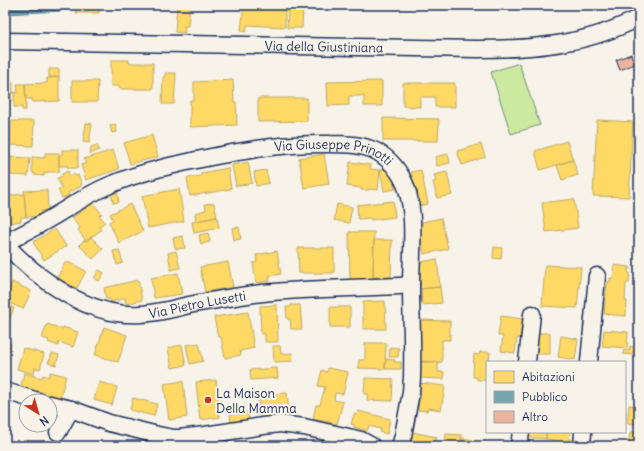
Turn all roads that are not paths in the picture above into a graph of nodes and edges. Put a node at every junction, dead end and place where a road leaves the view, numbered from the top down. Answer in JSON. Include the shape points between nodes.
{"nodes":[{"id":1,"x":639,"y":18,"type":"edge"},
{"id":2,"x":5,"y":41,"type":"edge"},
{"id":3,"x":5,"y":243,"type":"edge"},
{"id":4,"x":597,"y":276,"type":"dead end"},
{"id":5,"x":411,"y":284,"type":"junction"},
{"id":6,"x":532,"y":314,"type":"dead end"},
{"id":7,"x":527,"y":361,"type":"edge"},
{"id":8,"x":589,"y":361,"type":"edge"},
{"id":9,"x":5,"y":391,"type":"edge"},
{"id":10,"x":18,"y":395,"type":"edge"},
{"id":11,"x":58,"y":406,"type":"edge"},
{"id":12,"x":71,"y":409,"type":"junction"},
{"id":13,"x":58,"y":432,"type":"dead end"},
{"id":14,"x":520,"y":433,"type":"edge"},
{"id":15,"x":583,"y":433,"type":"edge"},
{"id":16,"x":372,"y":446,"type":"edge"},
{"id":17,"x":400,"y":446,"type":"edge"},
{"id":18,"x":519,"y":446,"type":"edge"},
{"id":19,"x":582,"y":446,"type":"edge"}],
"edges":[{"from":1,"to":2,"type":"street","name":"Via della Giustiniana","via":[[572,42],[507,48]]},
{"from":3,"to":5,"type":"street","name":"Via Pietro Lusetti","via":[[56,287],[90,305],[124,314],[142,314],[220,299],[295,290]]},
{"from":3,"to":5,"type":"street","name":"Via Giuseppe Prinotti","via":[[103,188],[156,169],[267,147],[306,143],[349,145],[381,154],[395,167],[404,182],[412,215]]},
{"from":4,"to":8,"type":"street"},
{"from":5,"to":17,"type":"street","name":"Via Giuseppe Prinotti","via":[[411,392]]},
{"from":6,"to":7,"type":"street"},
{"from":9,"to":10,"type":"street"},
{"from":11,"to":12,"type":"street"},
{"from":12,"to":13,"type":"street"},
{"from":12,"to":16,"type":"street","via":[[109,423],[174,438],[280,424],[346,436]]},
{"from":14,"to":18,"type":"street"},
{"from":15,"to":19,"type":"street"}]}
